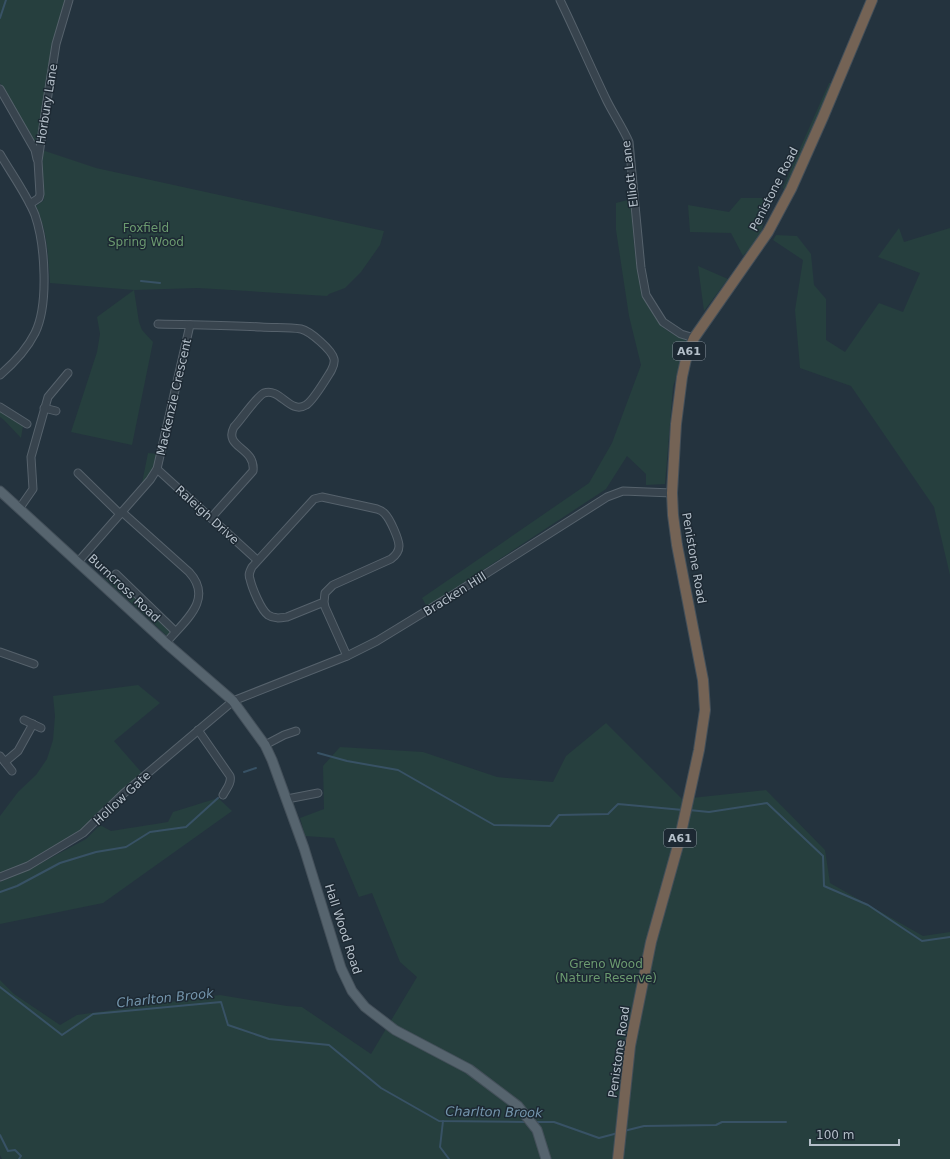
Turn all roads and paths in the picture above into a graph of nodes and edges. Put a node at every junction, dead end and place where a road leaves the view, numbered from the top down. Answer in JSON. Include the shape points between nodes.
{"nodes":[{"id":1,"x":69,"y":0,"type":"edge"},
{"id":2,"x":560,"y":0,"type":"edge"},
{"id":3,"x":872,"y":0,"type":"edge"},
{"id":4,"x":0,"y":89,"type":"edge"},
{"id":5,"x":0,"y":154,"type":"edge"},
{"id":6,"x":38,"y":161,"type":"junction"},
{"id":7,"x":30,"y":204,"type":"junction"},
{"id":8,"x":158,"y":324,"type":"dead end"},
{"id":9,"x":190,"y":325,"type":"junction"},
{"id":10,"x":694,"y":338,"type":"junction"},
{"id":11,"x":68,"y":373,"type":"dead end"},
{"id":12,"x":0,"y":375,"type":"edge"},
{"id":13,"x":0,"y":407,"type":"edge"},
{"id":14,"x":44,"y":408,"type":"junction"},
{"id":15,"x":56,"y":411,"type":"dead end"},
{"id":16,"x":24,"y":432,"type":"dead end"},
{"id":17,"x":157,"y":469,"type":"junction"},
{"id":18,"x":78,"y":473,"type":"dead end"},
{"id":19,"x":0,"y":491,"type":"edge"},
{"id":20,"x":672,"y":493,"type":"junction"},
{"id":21,"x":19,"y":508,"type":"junction"},
{"id":22,"x":121,"y":513,"type":"junction"},
{"id":23,"x":211,"y":518,"type":"junction"},
{"id":24,"x":257,"y":560,"type":"junction"},
{"id":25,"x":78,"y":562,"type":"junction"},
{"id":26,"x":116,"y":574,"type":"dead end"},
{"id":27,"x":324,"y":602,"type":"junction"},
{"id":28,"x":175,"y":631,"type":"junction"},
{"id":29,"x":166,"y":643,"type":"junction"},
{"id":30,"x":0,"y":652,"type":"edge"},
{"id":31,"x":347,"y":656,"type":"junction"},
{"id":32,"x":34,"y":664,"type":"dead end"},
{"id":33,"x":233,"y":701,"type":"junction"},
{"id":34,"x":24,"y":720,"type":"dead end"},
{"id":35,"x":33,"y":724,"type":"junction"},
{"id":36,"x":41,"y":728,"type":"dead end"},
{"id":37,"x":198,"y":730,"type":"junction"},
{"id":38,"x":296,"y":731,"type":"dead end"},
{"id":39,"x":264,"y":745,"type":"junction"},
{"id":40,"x":2,"y":759,"type":"edge"},
{"id":41,"x":12,"y":771,"type":"dead end"},
{"id":42,"x":318,"y":793,"type":"dead end"},
{"id":43,"x":223,"y":795,"type":"dead end"},
{"id":44,"x":287,"y":799,"type":"junction"},
{"id":45,"x":0,"y":878,"type":"edge"},
{"id":46,"x":546,"y":1159,"type":"edge"},
{"id":47,"x":618,"y":1159,"type":"edge"}],
"edges":[{"from":1,"to":6,"type":"street","name":"Horbury Lane","via":[[56,44]]},
{"from":2,"to":10,"type":"street","name":"Elliott Lane","via":[[628,142],[646,295],[662,322],[681,334]]},
{"from":3,"to":10,"type":"highway","name":"Penistone Road","number":"A61","via":[[823,118],[773,225]]},
{"from":4,"to":6,"type":"street"},
{"from":5,"to":7,"type":"street"},
{"from":6,"to":7,"type":"street","name":"Horbury Lane","via":[[40,194],[39,198]]},
{"from":7,"to":12,"type":"street","via":[[41,240],[44,294],[35,333],[15,361]]},
{"from":8,"to":9,"type":"street","name":"Mackenzie Crescent"},
{"from":9,"to":17,"type":"street","name":"Mackenzie Crescent"},
{"from":9,"to":23,"type":"street","name":"Mackenzie Crescent","via":[[301,329],[313,335],[334,360],[330,373],[307,405],[293,406],[272,393],[264,394],[234,428],[233,441],[251,458],[253,471]]},
{"from":10,"to":20,"type":"highway","name":"Penistone Road","number":"A61","via":[[682,377]]},
{"from":11,"to":14,"type":"street","via":[[50,393]]},
{"from":13,"to":16,"type":"street","via":[[27,422]]},
{"from":14,"to":15,"type":"street"},
{"from":14,"to":21,"type":"street","via":[[32,457],[33,489]]},
{"from":17,"to":22,"type":"street"},
{"from":17,"to":23,"type":"street","name":"Raleigh Drive"},
{"from":18,"to":22,"type":"street"},
{"from":19,"to":21,"type":"main road","name":"Burncross Road"},
{"from":20,"to":31,"type":"street","name":"Bracken Hill","via":[[623,491],[606,497],[454,594],[377,641]]},
{"from":20,"to":47,"type":"highway","name":"Penistone Road","number":"A61","via":[[677,545],[703,680],[705,710],[679,842],[651,942],[630,1046]]},
{"from":21,"to":25,"type":"main road","name":"Burncross Road"},
{"from":22,"to":25,"type":"street"},
{"from":22,"to":28,"type":"street","via":[[195,578],[199,593],[196,607]]},
{"from":23,"to":24,"type":"street","name":"Raleigh Drive"},
{"from":24,"to":27,"type":"street","via":[[249,571],[250,579],[263,610],[268,615],[276,618],[287,617]]},
{"from":24,"to":27,"type":"street","via":[[314,499],[322,497],[382,511],[389,519],[399,542],[398,552],[391,559],[333,585],[325,593]]},
{"from":25,"to":29,"type":"main road","name":"Burncross Road"},
{"from":26,"to":28,"type":"street"},
{"from":27,"to":31,"type":"street"},
{"from":28,"to":29,"type":"street"},
{"from":29,"to":33,"type":"main road","name":"Burncross Road"},
{"from":30,"to":32,"type":"street"},
{"from":31,"to":33,"type":"street","name":"Bracken Hill"},
{"from":33,"to":37,"type":"street","name":"Hollow Gate"},
{"from":33,"to":39,"type":"main road","name":"Hall Wood Road"},
{"from":34,"to":35,"type":"street"},
{"from":35,"to":36,"type":"street"},
{"from":35,"to":40,"type":"street","via":[[18,751]]},
{"from":37,"to":43,"type":"street","via":[[230,776]]},
{"from":37,"to":45,"type":"street","name":"Hollow Gate","via":[[123,794],[83,834],[28,866]]},
{"from":38,"to":39,"type":"street"},
{"from":39,"to":44,"type":"main road","name":"Hall Wood Road"},
{"from":40,"to":41,"type":"street"},
{"from":42,"to":44,"type":"street"},
{"from":44,"to":46,"type":"main road","name":"Hall Wood Road","via":[[345,978],[356,996],[395,1030],[470,1069],[518,1106],[536,1130]]}]}
